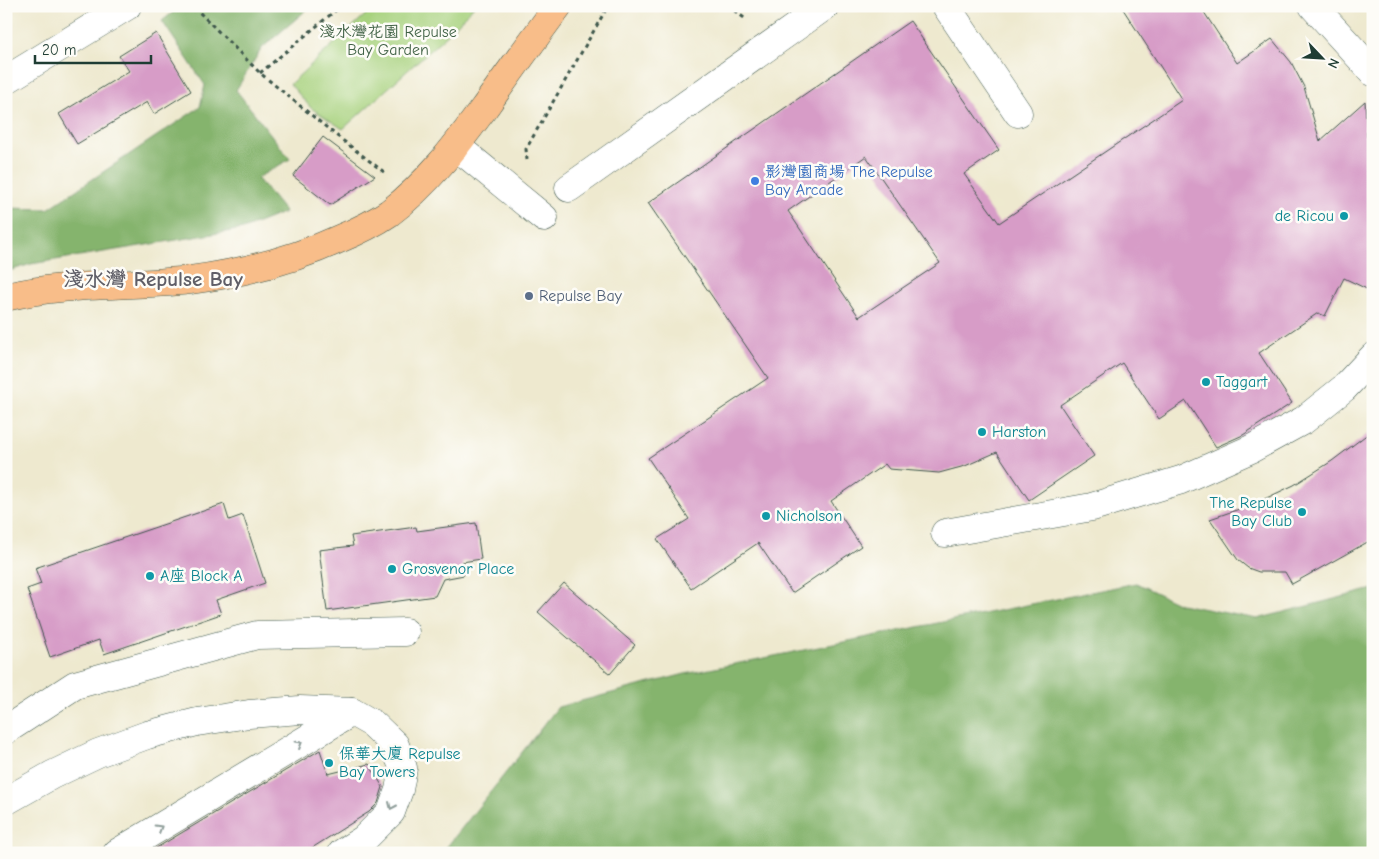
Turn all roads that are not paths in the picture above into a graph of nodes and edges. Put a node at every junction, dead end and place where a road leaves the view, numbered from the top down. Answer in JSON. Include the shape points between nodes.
{"nodes":[{"id":1,"x":558,"y":6,"type":"edge"},
{"id":2,"x":825,"y":6,"type":"edge"},
{"id":3,"x":946,"y":6,"type":"edge"},
{"id":4,"x":1313,"y":6,"type":"edge"},
{"id":5,"x":121,"y":7,"type":"edge"},
{"id":6,"x":1373,"y":72,"type":"edge"},
{"id":7,"x":6,"y":80,"type":"edge"},
{"id":8,"x":1018,"y":113,"type":"dead end"},
{"id":9,"x":456,"y":146,"type":"junction"},
{"id":10,"x":569,"y":188,"type":"dead end"},
{"id":11,"x":544,"y":218,"type":"dead end"},
{"id":12,"x":6,"y":297,"type":"edge"},
{"id":13,"x":1373,"y":357,"type":"edge"},
{"id":14,"x":945,"y":533,"type":"dead end"},
{"id":15,"x":405,"y":632,"type":"dead end"},
{"id":16,"x":352,"y":712,"type":"junction"},
{"id":17,"x":6,"y":730,"type":"edge"},
{"id":18,"x":6,"y":801,"type":"edge"},
{"id":19,"x":117,"y":853,"type":"edge"},
{"id":20,"x":342,"y":853,"type":"edge"}],
"edges":[{"from":1,"to":9,"type":"main road"},
{"from":2,"to":10,"type":"street"},
{"from":3,"to":8,"type":"street"},
{"from":4,"to":6,"type":"street"},
{"from":5,"to":7,"type":"street"},
{"from":9,"to":11,"type":"street"},
{"from":9,"to":12,"type":"main road","via":[[412,193],[388,213],[314,250],[260,268],[180,281],[66,287]]},
{"from":13,"to":14,"type":"street","via":[[1344,388],[1304,420],[1251,449],[1181,480],[1092,507]]},
{"from":15,"to":17,"type":"street","via":[[257,634],[76,686]]},
{"from":16,"to":18,"type":"street","via":[[300,710],[249,714],[147,735],[98,753]]},
{"from":19,"to":16,"type":"street","one_way":true},
{"from":16,"to":20,"type":"street","one_way":true,"via":[[372,724],[395,746],[403,768],[391,812],[364,839]]}]}
